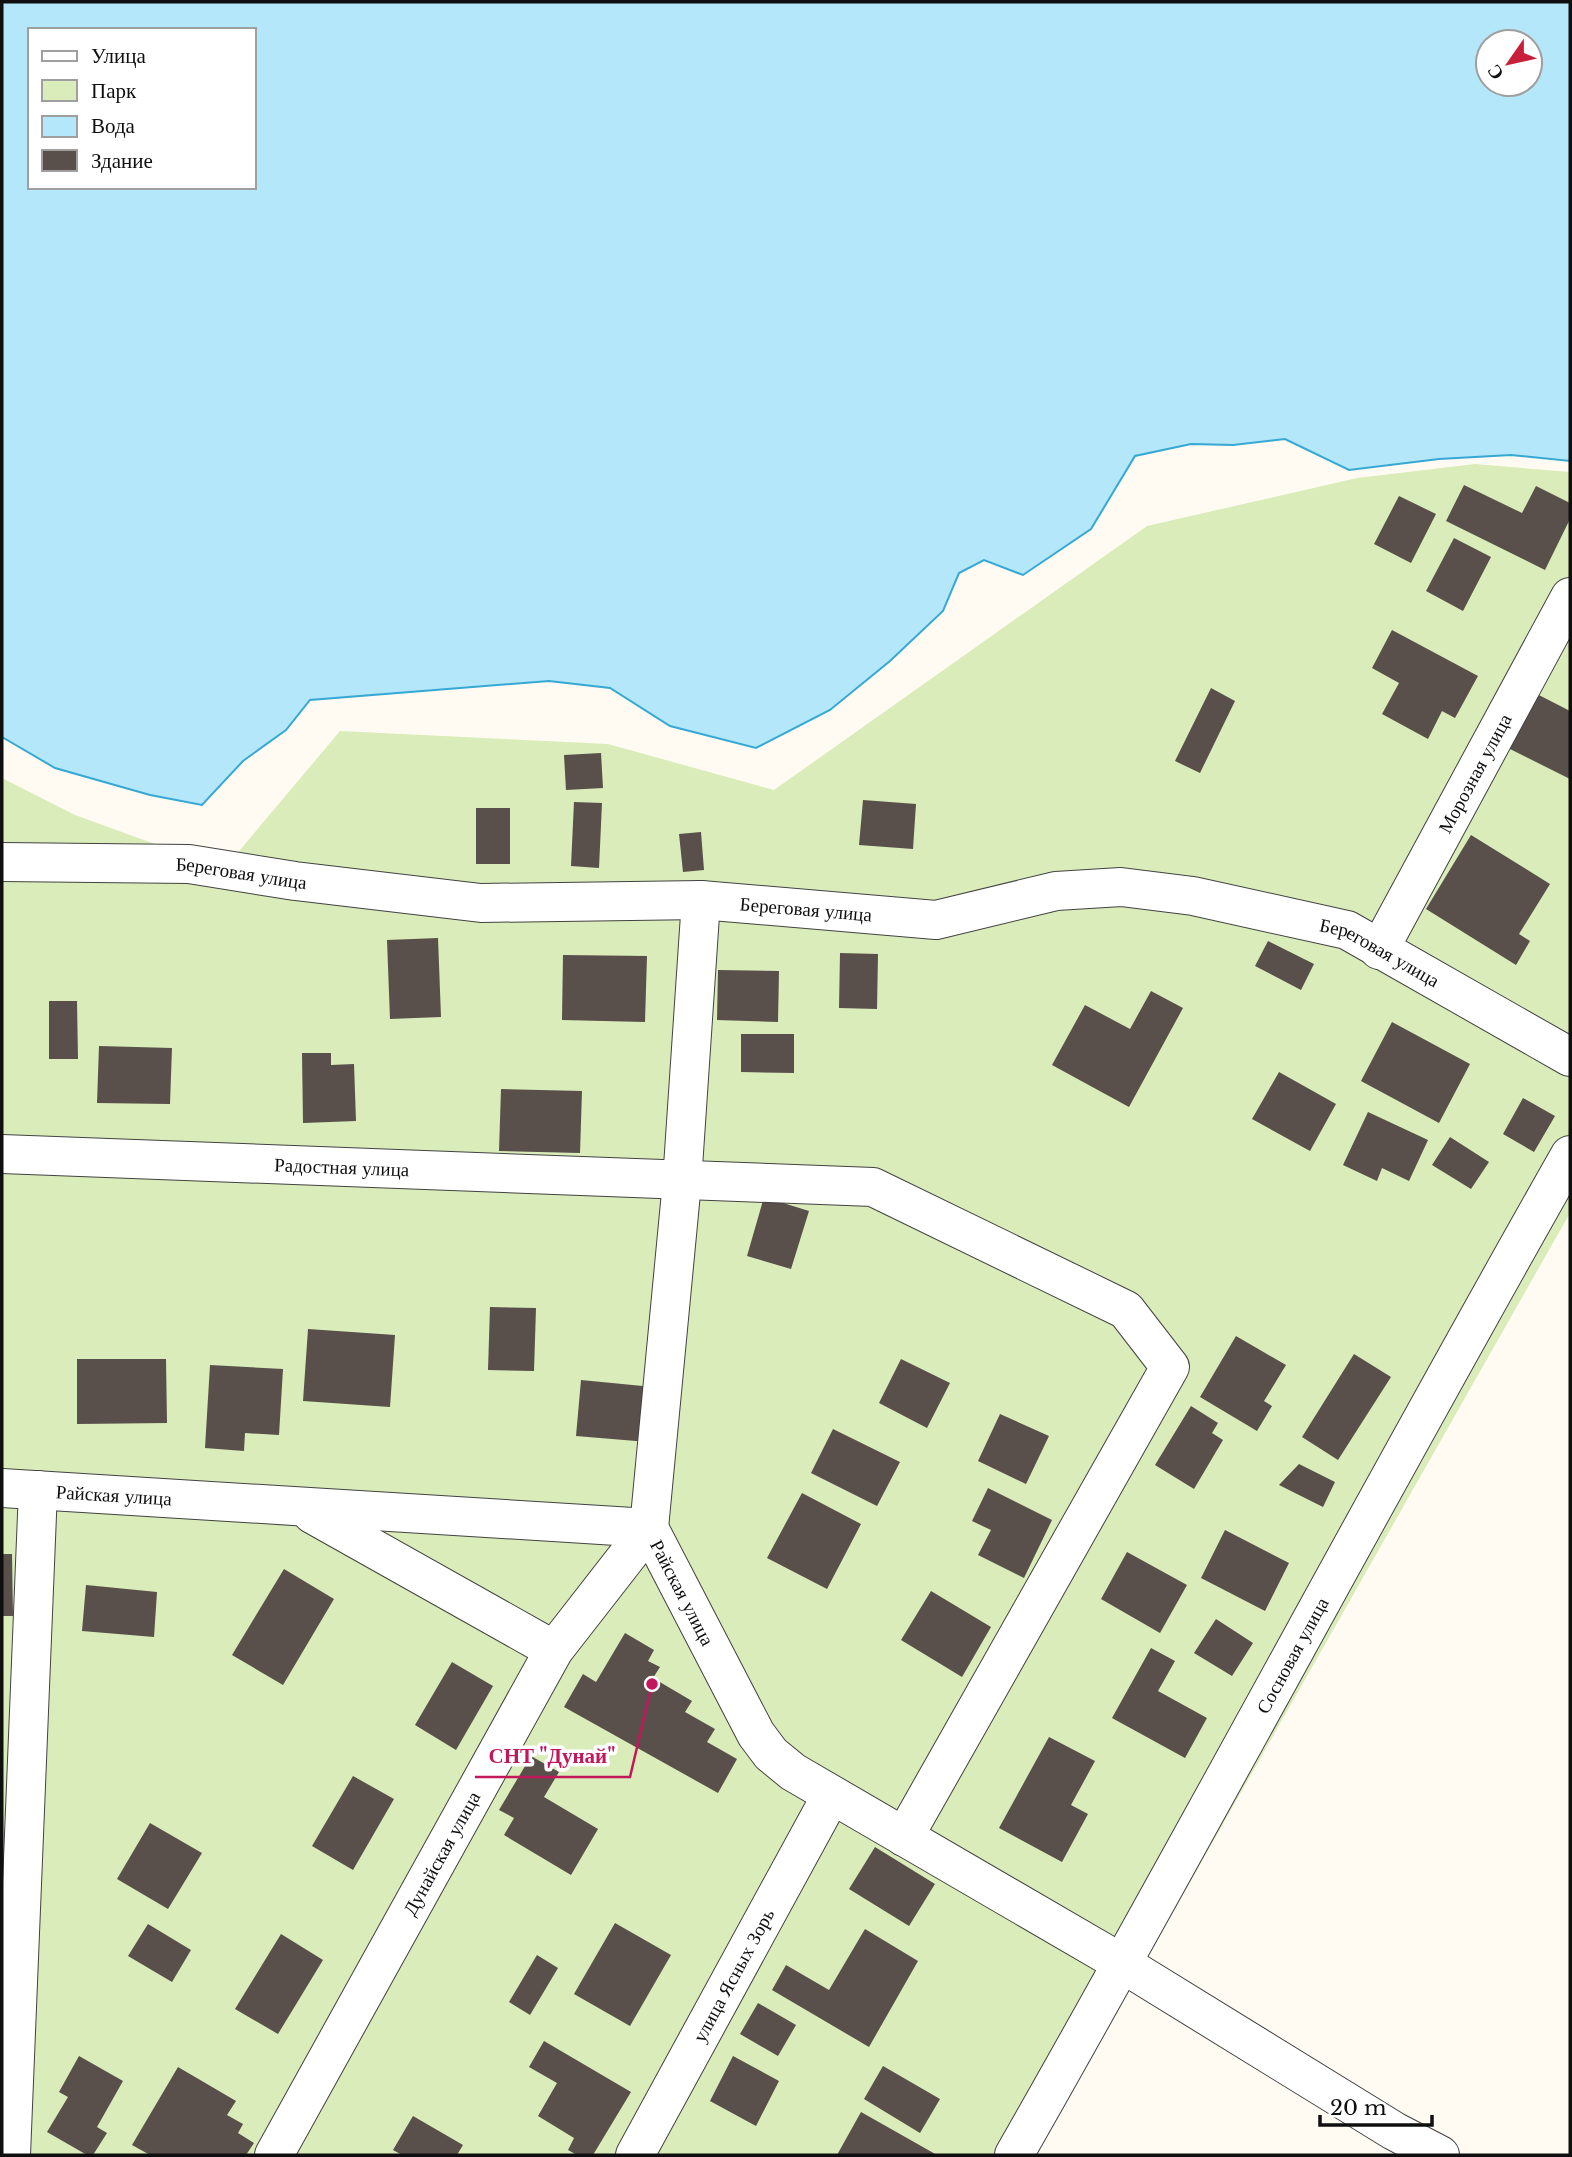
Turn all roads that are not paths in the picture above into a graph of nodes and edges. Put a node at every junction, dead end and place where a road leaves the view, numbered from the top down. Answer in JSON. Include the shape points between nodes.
{"nodes":[{"id":1,"x":1570,"y":597,"type":"edge"},
{"id":2,"x":2,"y":862,"type":"edge"},
{"id":3,"x":701,"y":900,"type":"junction"},
{"id":4,"x":1379,"y":950,"type":"junction"},
{"id":5,"x":1570,"y":1056,"type":"edge"},
{"id":6,"x":2,"y":1154,"type":"edge"},
{"id":7,"x":1570,"y":1155,"type":"edge"},
{"id":8,"x":682,"y":1182,"type":"junction"},
{"id":9,"x":20,"y":1489,"type":"edge"},
{"id":10,"x":303,"y":1508,"type":"junction"},
{"id":11,"x":649,"y":1528,"type":"junction"},
{"id":12,"x":554,"y":1650,"type":"junction"},
{"id":13,"x":831,"y":1796,"type":"junction"},
{"id":14,"x":904,"y":1837,"type":"junction"},
{"id":15,"x":1123,"y":1964,"type":"junction"},
{"id":16,"x":11,"y":2155,"type":"edge"},
{"id":17,"x":274,"y":2155,"type":"edge"},
{"id":18,"x":635,"y":2155,"type":"edge"},
{"id":19,"x":1014,"y":2155,"type":"edge"},
{"id":20,"x":1440,"y":2155,"type":"edge"}],
"edges":[{"from":1,"to":4,"type":"street","name":"Морозная улица"},
{"from":2,"to":3,"type":"street","name":"Береговая улица","via":[[189,864],[481,903]]},
{"from":3,"to":4,"type":"street","name":"Береговая улица","via":[[936,920],[1056,891],[1121,887],[1193,896],[1347,930]]},
{"from":3,"to":8,"type":"street"},
{"from":4,"to":5,"type":"street","name":"Береговая улица"},
{"from":6,"to":8,"type":"street","name":"Радостная улица"},
{"from":7,"to":15,"type":"street","name":"Сосновая улица"},
{"from":8,"to":11,"type":"street"},
{"from":8,"to":14,"type":"street","name":"Радостная улица","via":[[873,1187],[1126,1310],[1170,1367]]},
{"from":9,"to":10,"type":"street","name":"Райская улица"},
{"from":9,"to":16,"type":"street"},
{"from":10,"to":11,"type":"street","name":"Райская улица"},
{"from":10,"to":12,"type":"street"},
{"from":11,"to":12,"type":"street","name":"Дунайская улица"},
{"from":11,"to":13,"type":"street","name":"Райская улица","via":[[756,1734],[782,1763]]},
{"from":12,"to":17,"type":"street","name":"Дунайская улица"},
{"from":13,"to":14,"type":"street","name":"Райская улица"},
{"from":13,"to":18,"type":"street","name":"улица Ясных Зорь"},
{"from":14,"to":15,"type":"street","name":"Райская улица"},
{"from":15,"to":19,"type":"street","name":"Сосновая улица"},
{"from":15,"to":20,"type":"street","name":"Райская улица"}]}
